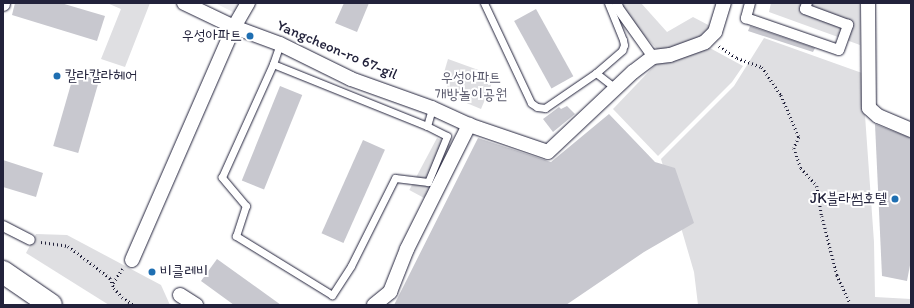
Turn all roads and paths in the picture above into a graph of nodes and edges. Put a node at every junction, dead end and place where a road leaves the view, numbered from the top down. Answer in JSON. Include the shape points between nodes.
{"nodes":[{"id":1,"x":184,"y":3,"type":"edge"},
{"id":2,"x":248,"y":3,"type":"edge"},
{"id":3,"x":484,"y":3,"type":"edge"},
{"id":4,"x":608,"y":3,"type":"edge"},
{"id":5,"x":617,"y":3,"type":"edge"},
{"id":6,"x":724,"y":3,"type":"edge"},
{"id":7,"x":750,"y":3,"type":"edge"},
{"id":8,"x":807,"y":3,"type":"edge"},
{"id":9,"x":868,"y":3,"type":"edge"},
{"id":10,"x":234,"y":27,"type":"junction"},
{"id":11,"x":715,"y":32,"type":"junction"},
{"id":12,"x":280,"y":44,"type":"junction"},
{"id":13,"x":653,"y":57,"type":"junction"},
{"id":14,"x":273,"y":64,"type":"junction"},
{"id":15,"x":596,"y":73,"type":"junction"},
{"id":16,"x":616,"y":88,"type":"junction"},
{"id":17,"x":432,"y":108,"type":"junction"},
{"id":18,"x":469,"y":125,"type":"junction"},
{"id":19,"x":427,"y":126,"type":"junction"},
{"id":20,"x":911,"y":130,"type":"edge"},
{"id":21,"x":3,"y":226,"type":"edge"},
{"id":22,"x":30,"y":240,"type":"joint"},
{"id":23,"x":127,"y":264,"type":"joint"},
{"id":24,"x":3,"y":272,"type":"edge"},
{"id":25,"x":112,"y":284,"type":"junction"},
{"id":26,"x":180,"y":295,"type":"dead end"},
{"id":27,"x":51,"y":305,"type":"edge"},
{"id":28,"x":134,"y":305,"type":"edge"},
{"id":29,"x":196,"y":305,"type":"edge"},
{"id":30,"x":374,"y":305,"type":"edge"},
{"id":31,"x":850,"y":305,"type":"edge"}],
"edges":[{"from":1,"to":10,"type":"street","name":"Yangcheon-ro 67-gil"},
{"from":2,"to":10,"type":"street"},
{"from":3,"to":15,"type":"lane","via":[[531,103],[545,108]]},
{"from":4,"to":15,"type":"lane","via":[[624,45],[622,50]]},
{"from":5,"to":13,"type":"street"},
{"from":6,"to":11,"type":"street"},
{"from":7,"to":8,"type":"street","via":[[746,18],[839,50],[848,25],[805,9]]},
{"from":9,"to":20,"type":"street","via":[[869,108],[878,116]]},
{"from":10,"to":12,"type":"street","name":"Yangcheon-ro 67-gil"},
{"from":10,"to":23,"type":"street"},
{"from":11,"to":13,"type":"street","via":[[705,42],[683,52]]},
{"from":11,"to":31,"type":"path","via":[[719,46],[737,58],[762,67],[780,95],[799,137],[794,148],[800,168],[817,186],[837,275]]},
{"from":12,"to":14,"type":"lane"},
{"from":12,"to":17,"type":"street","name":"Yangcheon-ro 67-gil","via":[[351,79]]},
{"from":13,"to":16,"type":"street","name":"Yangcheon-ro 67-gil"},
{"from":14,"to":19,"type":"lane"},
{"from":14,"to":19,"type":"lane","via":[[222,177],[246,206],[236,236],[332,295],[351,266],[395,178],[428,182],[447,136]]},
{"from":15,"to":16,"type":"lane"},
{"from":16,"to":18,"type":"street","name":"Yangcheon-ro 67-gil","via":[[548,152]]},
{"from":17,"to":18,"type":"street","name":"Yangcheon-ro 67-gil"},
{"from":17,"to":19,"type":"lane"},
{"from":18,"to":30,"type":"street","via":[[407,249],[390,292]]},
{"from":21,"to":22,"type":"street"},
{"from":22,"to":25,"type":"path","via":[[68,246],[110,278]]},
{"from":23,"to":25,"type":"path"},
{"from":24,"to":27,"type":"highway"},
{"from":25,"to":28,"type":"path","via":[[122,297]]},
{"from":26,"to":29,"type":"street"}]}
